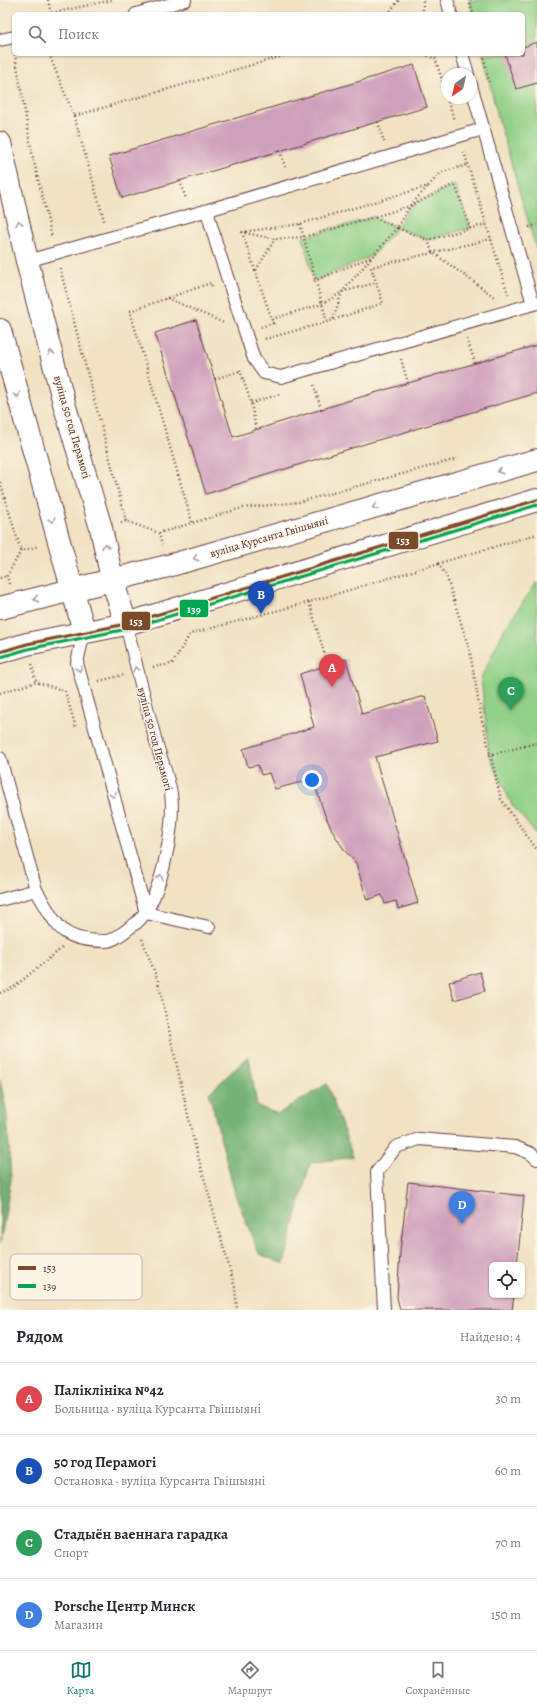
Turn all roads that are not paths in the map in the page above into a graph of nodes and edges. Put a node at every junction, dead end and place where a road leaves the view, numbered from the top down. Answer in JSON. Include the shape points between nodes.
{"nodes":[{"id":1,"x":185,"y":0,"type":"edge"},
{"id":2,"x":446,"y":0,"type":"edge"},
{"id":3,"x":143,"y":12,"type":"edge"},
{"id":4,"x":449,"y":12,"type":"edge"},
{"id":5,"x":12,"y":37,"type":"edge"},
{"id":6,"x":0,"y":40,"type":"edge"},
{"id":7,"x":463,"y":56,"type":"edge"},
{"id":8,"x":466,"y":68,"type":"edge"},
{"id":9,"x":477,"y":104,"type":"edge"},
{"id":10,"x":484,"y":129,"type":"junction"},
{"id":11,"x":0,"y":143,"type":"edge"},
{"id":12,"x":207,"y":211,"type":"junction"},
{"id":13,"x":27,"y":261,"type":"junction"},
{"id":14,"x":535,"y":304,"type":"edge"},
{"id":15,"x":0,"y":330,"type":"edge"},
{"id":16,"x":537,"y":460,"type":"edge"},
{"id":17,"x":537,"y":500,"type":"edge"},
{"id":18,"x":112,"y":579,"type":"junction"},
{"id":19,"x":72,"y":590,"type":"junction"},
{"id":20,"x":0,"y":608,"type":"edge"},
{"id":21,"x":126,"y":624,"type":"junction"},
{"id":22,"x":84,"y":631,"type":"junction"},
{"id":23,"x":0,"y":652,"type":"edge"},
{"id":24,"x":0,"y":758,"type":"edge"},
{"id":25,"x":36,"y":890,"type":"junction"},
{"id":26,"x":0,"y":900,"type":"edge"},
{"id":27,"x":146,"y":913,"type":"junction"},
{"id":28,"x":209,"y":927,"type":"dead end"},
{"id":29,"x":537,"y":1159,"type":"edge"},
{"id":30,"x":384,"y":1310,"type":"edge"}],
"edges":[{"from":1,"to":3,"type":"lane"},
{"from":2,"to":4,"type":"lane"},
{"from":5,"to":6,"type":"lane"},
{"from":7,"to":8,"type":"lane"},
{"from":9,"to":10,"type":"lane"},
{"from":10,"to":12,"type":"lane"},
{"from":10,"to":14,"type":"lane"},
{"from":13,"to":11,"type":"street","name":"вуліца 50 год Перамогі","one_way":true},
{"from":12,"to":13,"type":"lane"},
{"from":12,"to":14,"type":"lane","via":[[254,359],[264,373],[281,377]]},
{"from":18,"to":13,"type":"street","name":"вуліца 50 год Перамогі","one_way":true,"via":[[101,528],[65,407]]},
{"from":15,"to":19,"type":"street","one_way":true},
{"from":16,"to":18,"type":"street","name":"вуліца Курсанта Гвішыяні","one_way":true,"via":[[168,566]]},
{"from":17,"to":21,"type":"street"},
{"from":18,"to":19,"type":"street","name":"вуліца Курсанта Гвішыяні"},
{"from":18,"to":21,"type":"street","name":"вуліца 50 год Перамогі"},
{"from":19,"to":20,"type":"street","name":"вуліца Курсанта Гвішыяні","one_way":true},
{"from":19,"to":22,"type":"street"},
{"from":21,"to":22,"type":"street"},
{"from":27,"to":21,"type":"lane","name":"вуліца 50 год Перамогі","one_way":true,"via":[[160,880],[167,850],[171,795],[136,671]]},
{"from":22,"to":23,"type":"street"},
{"from":22,"to":27,"type":"lane","one_way":true,"via":[[77,663]]},
{"from":24,"to":25,"type":"lane"},
{"from":25,"to":26,"type":"lane"},
{"from":25,"to":27,"type":"lane","name":"вуліца 50 год Перамогі","via":[[60,929],[75,938],[108,941],[136,924]]},
{"from":27,"to":28,"type":"lane"},
{"from":29,"to":30,"type":"lane","via":[[530,1153],[514,1147],[419,1139],[396,1147],[377,1172]]}]}
